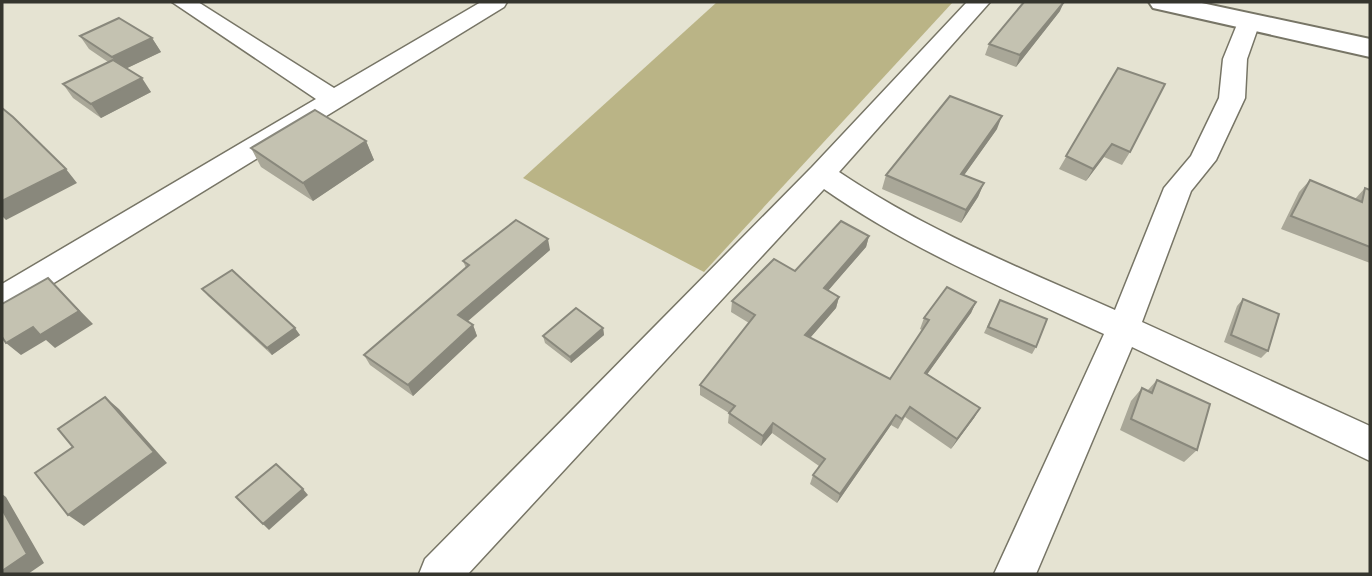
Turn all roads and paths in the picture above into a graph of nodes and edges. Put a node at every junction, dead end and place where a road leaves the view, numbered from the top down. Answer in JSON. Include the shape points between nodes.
{"nodes":[{"id":1,"x":496,"y":2,"type":"edge"},
{"id":2,"x":979,"y":2,"type":"edge"},
{"id":3,"x":1162,"y":2,"type":"edge"},
{"id":4,"x":192,"y":3,"type":"edge"},
{"id":5,"x":1249,"y":22,"type":"junction"},
{"id":6,"x":1370,"y":48,"type":"edge"},
{"id":7,"x":333,"y":99,"type":"junction"},
{"id":8,"x":821,"y":174,"type":"junction"},
{"id":9,"x":7,"y":288,"type":"edge"},
{"id":10,"x":1122,"y":327,"type":"junction"},
{"id":11,"x":1370,"y":444,"type":"edge"},
{"id":12,"x":440,"y":574,"type":"edge"},
{"id":13,"x":1015,"y":574,"type":"edge"}],
"edges":[{"from":1,"to":7,"type":"street"},
{"from":2,"to":8,"type":"street"},
{"from":3,"to":5,"type":"street"},
{"from":4,"to":7,"type":"street"},
{"from":5,"to":6,"type":"street"},
{"from":5,"to":10,"type":"street","via":[[1235,59],[1232,98],[1202,160],[1178,188]]},
{"from":7,"to":9,"type":"street"},
{"from":8,"to":10,"type":"street","via":[[938,245]]},
{"from":8,"to":12,"type":"street"},
{"from":10,"to":11,"type":"street"},
{"from":10,"to":13,"type":"street"}]}
